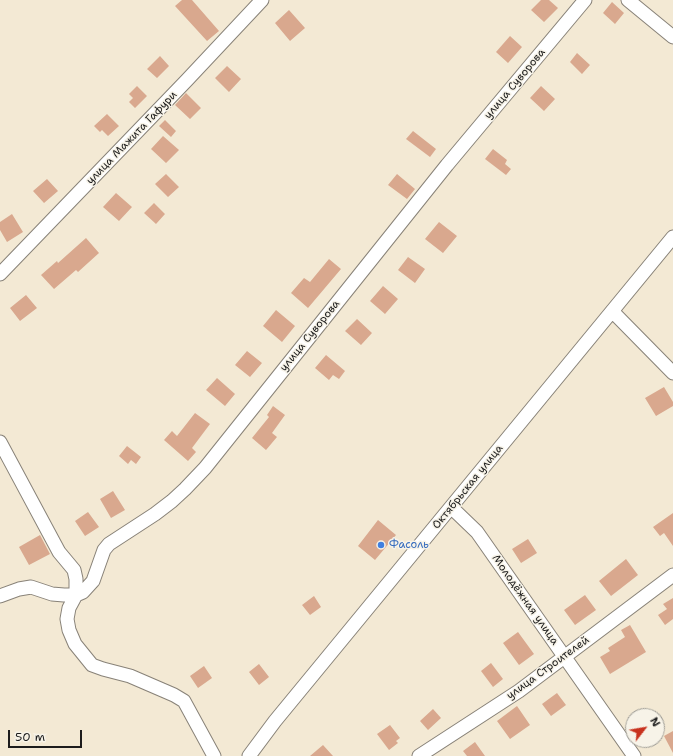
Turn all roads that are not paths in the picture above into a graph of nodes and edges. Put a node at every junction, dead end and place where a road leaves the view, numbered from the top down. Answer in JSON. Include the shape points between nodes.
{"nodes":[{"id":1,"x":262,"y":0,"type":"edge"},
{"id":2,"x":585,"y":0,"type":"edge"},
{"id":3,"x":628,"y":0,"type":"edge"},
{"id":4,"x":673,"y":37,"type":"edge"},
{"id":5,"x":673,"y":237,"type":"edge"},
{"id":6,"x":0,"y":274,"type":"edge"},
{"id":7,"x":612,"y":312,"type":"junction"},
{"id":8,"x":673,"y":373,"type":"edge"},
{"id":9,"x":0,"y":442,"type":"edge"},
{"id":10,"x":451,"y":508,"type":"junction"},
{"id":11,"x":673,"y":575,"type":"edge"},
{"id":12,"x":76,"y":595,"type":"junction"},
{"id":13,"x":0,"y":596,"type":"edge"},
{"id":14,"x":564,"y":656,"type":"junction"},
{"id":15,"x":214,"y":756,"type":"edge"},
{"id":16,"x":250,"y":756,"type":"edge"},
{"id":17,"x":419,"y":756,"type":"edge"},
{"id":18,"x":634,"y":756,"type":"edge"}],
"edges":[{"from":1,"to":6,"type":"street","name":"улица Мажита Гафури"},
{"from":2,"to":12,"type":"street","name":"улица Суворова","via":[[447,165],[205,468],[172,501],[109,544],[104,550],[93,581],[83,592]]},
{"from":3,"to":4,"type":"street"},
{"from":5,"to":7,"type":"street","name":"Октябрьская улица"},
{"from":7,"to":8,"type":"street"},
{"from":7,"to":10,"type":"street","name":"Октябрьская улица"},
{"from":9,"to":12,"type":"street","via":[[59,552],[74,570]]},
{"from":10,"to":14,"type":"street","name":"Молодёжная улица","via":[[477,532]]},
{"from":10,"to":16,"type":"street","name":"Октябрьская улица","via":[[280,715]]},
{"from":11,"to":14,"type":"street","name":"улица Строителей"},
{"from":12,"to":13,"type":"street","via":[[52,594],[31,587]]},
{"from":12,"to":15,"type":"street","via":[[67,619],[75,644],[84,656],[92,665],[103,670],[130,676],[174,694],[184,701]]},
{"from":14,"to":17,"type":"street","name":"улица Строителей","via":[[519,691]]},
{"from":14,"to":18,"type":"street","name":"Молодёжная улица"}]}
